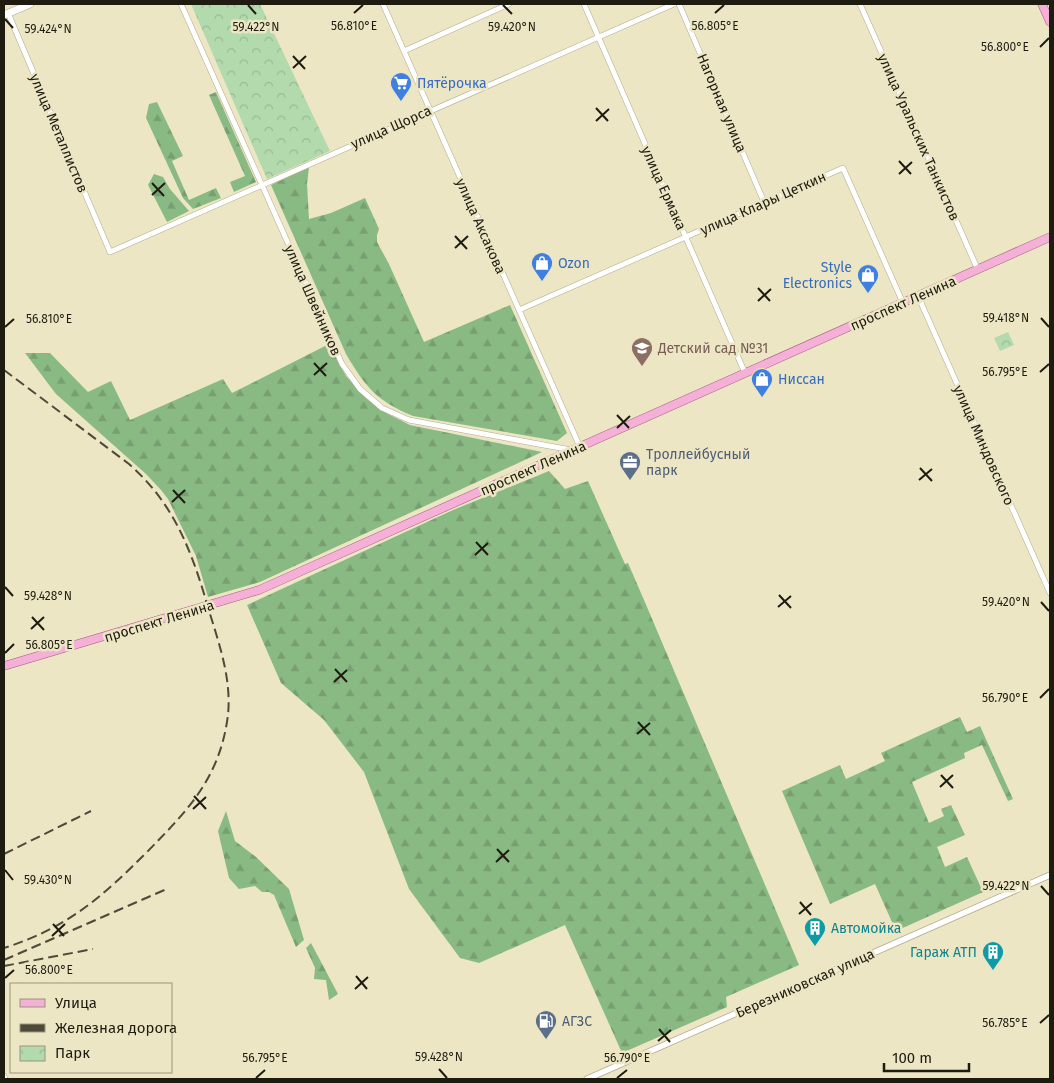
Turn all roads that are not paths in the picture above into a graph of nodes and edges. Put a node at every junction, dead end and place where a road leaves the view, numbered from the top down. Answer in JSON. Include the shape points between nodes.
{"nodes":[{"id":1,"x":30,"y":4,"type":"edge"},
{"id":2,"x":181,"y":4,"type":"edge"},
{"id":3,"x":383,"y":4,"type":"edge"},
{"id":4,"x":509,"y":4,"type":"edge"},
{"id":5,"x":584,"y":4,"type":"edge"},
{"id":6,"x":674,"y":4,"type":"edge"},
{"id":7,"x":679,"y":4,"type":"edge"},
{"id":8,"x":860,"y":4,"type":"edge"},
{"id":9,"x":1042,"y":4,"type":"edge"},
{"id":10,"x":6,"y":14,"type":"edge"},
{"id":11,"x":1050,"y":22,"type":"edge"},
{"id":12,"x":598,"y":37,"type":"junction"},
{"id":13,"x":404,"y":51,"type":"junction"},
{"id":14,"x":429,"y":110,"type":"junction"},
{"id":15,"x":261,"y":185,"type":"junction"},
{"id":16,"x":764,"y":202,"type":"junction"},
{"id":17,"x":686,"y":237,"type":"junction"},
{"id":18,"x":1050,"y":237,"type":"edge"},
{"id":19,"x":110,"y":252,"type":"joint"},
{"id":20,"x":978,"y":270,"type":"junction"},
{"id":21,"x":918,"y":296,"type":"junction"},
{"id":22,"x":903,"y":303,"type":"junction"},
{"id":23,"x":519,"y":310,"type":"junction"},
{"id":24,"x":746,"y":373,"type":"junction"},
{"id":25,"x":580,"y":447,"type":"junction"},
{"id":26,"x":572,"y":450,"type":"junction"},
{"id":27,"x":1050,"y":593,"type":"edge"},
{"id":28,"x":4,"y":666,"type":"edge"},
{"id":29,"x":1050,"y":875,"type":"edge"},
{"id":30,"x":587,"y":1079,"type":"edge"}],
"edges":[{"from":1,"to":10,"type":"main road"},
{"from":2,"to":15,"type":"street","name":"улица Швейников"},
{"from":3,"to":13,"type":"street","name":"улица Аксакова"},
{"from":4,"to":13,"type":"street"},
{"from":5,"to":12,"type":"street","name":"улица Ермака"},
{"from":6,"to":12,"type":"street","name":"улица Щорса"},
{"from":7,"to":16,"type":"street","name":"Нагорная улица"},
{"from":8,"to":20,"type":"street","name":"улица Уральских Танкистов"},
{"from":9,"to":11,"type":"main road"},
{"from":10,"to":19,"type":"street","name":"улица Металлистов"},
{"from":12,"to":14,"type":"street","name":"улица Щорса"},
{"from":12,"to":17,"type":"street","name":"улица Ермака"},
{"from":13,"to":14,"type":"street","name":"улица Аксакова"},
{"from":14,"to":15,"type":"street","name":"улица Щорса"},
{"from":14,"to":23,"type":"street","name":"улица Аксакова"},
{"from":15,"to":19,"type":"street","name":"улица Щорса"},
{"from":15,"to":26,"type":"street","name":"улица Швейников","via":[[342,364],[360,389],[382,408],[409,420]]},
{"from":16,"to":17,"type":"street","name":"улица Клары Цеткин"},
{"from":16,"to":22,"type":"street","name":"улица Клары Цеткин","via":[[843,168]]},
{"from":17,"to":23,"type":"street","name":"улица Клары Цеткин"},
{"from":17,"to":24,"type":"street","name":"улица Ермака"},
{"from":18,"to":20,"type":"main road","name":"проспект Ленина"},
{"from":20,"to":21,"type":"main road","name":"проспект Ленина"},
{"from":21,"to":22,"type":"main road","name":"проспект Ленина"},
{"from":21,"to":27,"type":"street","name":"улица Миндовского"},
{"from":22,"to":24,"type":"main road","name":"проспект Ленина"},
{"from":23,"to":25,"type":"street","name":"улица Аксакова"},
{"from":24,"to":25,"type":"main road","name":"проспект Ленина"},
{"from":25,"to":26,"type":"main road","name":"проспект Ленина"},
{"from":26,"to":28,"type":"main road","name":"проспект Ленина","via":[[259,590]]},
{"from":29,"to":30,"type":"street","name":"Березниковская улица"}]}
